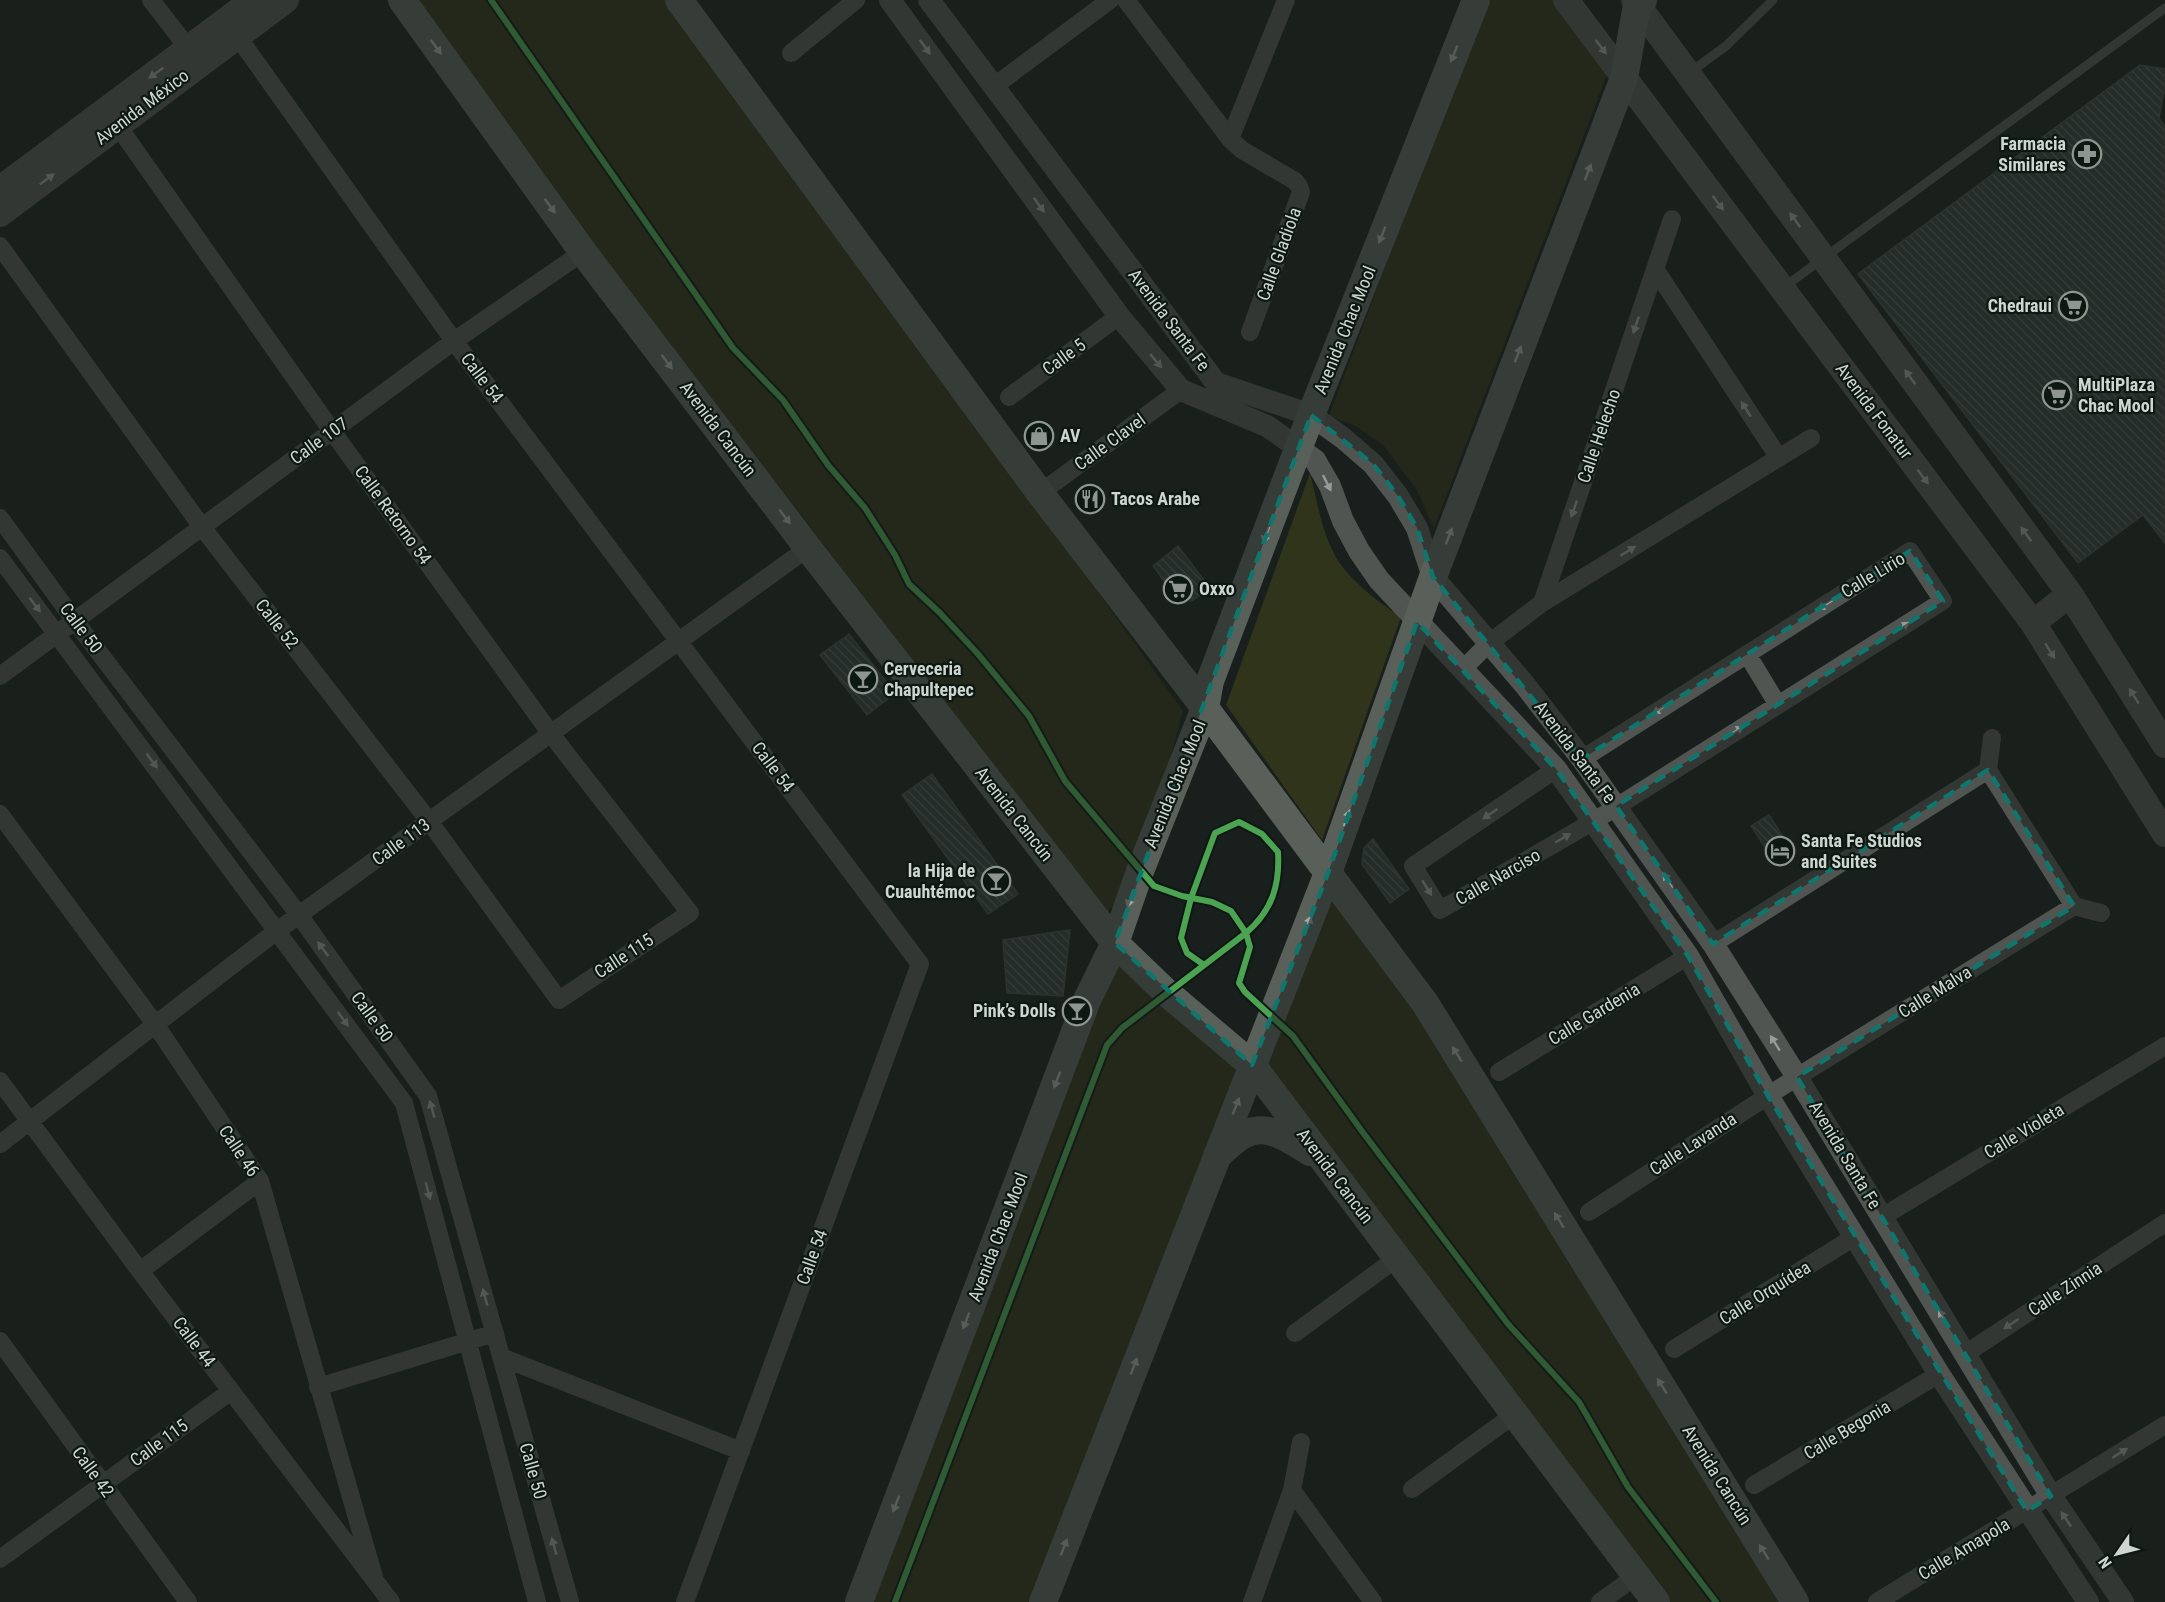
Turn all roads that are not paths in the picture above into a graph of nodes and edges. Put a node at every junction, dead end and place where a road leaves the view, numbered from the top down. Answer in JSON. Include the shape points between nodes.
{"nodes":[{"id":1,"x":151,"y":0,"type":"edge"},
{"id":2,"x":253,"y":0,"type":"edge"},
{"id":3,"x":286,"y":0,"type":"edge"},
{"id":4,"x":402,"y":0,"type":"edge"},
{"id":5,"x":679,"y":0,"type":"edge"},
{"id":6,"x":856,"y":0,"type":"edge"},
{"id":7,"x":890,"y":0,"type":"edge"},
{"id":8,"x":929,"y":0,"type":"edge"},
{"id":9,"x":1110,"y":0,"type":"edge"},
{"id":10,"x":1126,"y":0,"type":"edge"},
{"id":11,"x":1286,"y":0,"type":"edge"},
{"id":12,"x":1476,"y":0,"type":"edge"},
{"id":13,"x":1566,"y":0,"type":"edge"},
{"id":14,"x":1773,"y":0,"type":"edge"},
{"id":15,"x":1638,"y":2,"type":"edge"},
{"id":16,"x":2165,"y":8,"type":"edge"},
{"id":17,"x":232,"y":28,"type":"junction"},
{"id":18,"x":791,"y":53,"type":"dead end"},
{"id":19,"x":194,"y":56,"type":"junction"},
{"id":20,"x":1688,"y":74,"type":"junction"},
{"id":21,"x":1624,"y":78,"type":"junction"},
{"id":22,"x":993,"y":87,"type":"junction"},
{"id":23,"x":112,"y":117,"type":"junction"},
{"id":24,"x":1230,"y":140,"type":"junction"},
{"id":25,"x":0,"y":189,"type":"edge"},
{"id":26,"x":0,"y":214,"type":"edge"},
{"id":27,"x":1671,"y":219,"type":"dead end"},
{"id":28,"x":0,"y":246,"type":"edge"},
{"id":29,"x":583,"y":252,"type":"junction"},
{"id":30,"x":1823,"y":258,"type":"junction"},
{"id":31,"x":1655,"y":269,"type":"junction"},
{"id":32,"x":1782,"y":289,"type":"junction"},
{"id":33,"x":1119,"y":316,"type":"junction"},
{"id":34,"x":1250,"y":332,"type":"dead end"},
{"id":35,"x":454,"y":340,"type":"junction"},
{"id":36,"x":1181,"y":390,"type":"junction"},
{"id":37,"x":1009,"y":397,"type":"dead end"},
{"id":38,"x":1311,"y":415,"type":"junction"},
{"id":39,"x":332,"y":431,"type":"junction"},
{"id":40,"x":1811,"y":438,"type":"dead end"},
{"id":41,"x":1299,"y":448,"type":"junction"},
{"id":42,"x":1779,"y":458,"type":"junction"},
{"id":43,"x":1040,"y":493,"type":"junction"},
{"id":44,"x":0,"y":518,"type":"edge"},
{"id":45,"x":202,"y":527,"type":"junction"},
{"id":46,"x":808,"y":548,"type":"junction"},
{"id":47,"x":0,"y":558,"type":"edge"},
{"id":48,"x":1433,"y":577,"type":"junction"},
{"id":49,"x":2070,"y":594,"type":"junction"},
{"id":50,"x":1542,"y":603,"type":"junction"},
{"id":51,"x":75,"y":621,"type":"junction"},
{"id":52,"x":1417,"y":622,"type":"junction"},
{"id":53,"x":2033,"y":623,"type":"junction"},
{"id":54,"x":57,"y":634,"type":"junction"},
{"id":55,"x":680,"y":642,"type":"junction"},
{"id":56,"x":1488,"y":644,"type":"junction"},
{"id":57,"x":1747,"y":654,"type":"junction"},
{"id":58,"x":1462,"y":670,"type":"junction"},
{"id":59,"x":0,"y":676,"type":"edge"},
{"id":60,"x":1202,"y":693,"type":"junction"},
{"id":61,"x":1778,"y":705,"type":"junction"},
{"id":62,"x":551,"y":734,"type":"junction"},
{"id":63,"x":1992,"y":738,"type":"dead end"},
{"id":64,"x":2165,"y":746,"type":"edge"},
{"id":65,"x":1582,"y":759,"type":"junction"},
{"id":66,"x":1556,"y":769,"type":"junction"},
{"id":67,"x":1988,"y":770,"type":"junction"},
{"id":68,"x":1616,"y":806,"type":"junction"},
{"id":69,"x":0,"y":814,"type":"edge"},
{"id":70,"x":1593,"y":821,"type":"junction"},
{"id":71,"x":429,"y":822,"type":"junction"},
{"id":72,"x":2165,"y":834,"type":"edge"},
{"id":73,"x":1328,"y":873,"type":"junction"},
{"id":74,"x":2074,"y":906,"type":"junction"},
{"id":75,"x":690,"y":913,"type":"joint"},
{"id":76,"x":2101,"y":913,"type":"dead end"},
{"id":77,"x":299,"y":915,"type":"junction"},
{"id":78,"x":278,"y":930,"type":"junction"},
{"id":79,"x":1115,"y":944,"type":"junction"},
{"id":80,"x":1713,"y":944,"type":"junction"},
{"id":81,"x":1688,"y":956,"type":"junction"},
{"id":82,"x":559,"y":1000,"type":"joint"},
{"id":83,"x":154,"y":1024,"type":"junction"},
{"id":84,"x":2165,"y":1046,"type":"edge"},
{"id":85,"x":1251,"y":1065,"type":"junction"},
{"id":86,"x":1499,"y":1072,"type":"dead end"},
{"id":87,"x":1797,"y":1077,"type":"junction"},
{"id":88,"x":0,"y":1081,"type":"edge"},
{"id":89,"x":1768,"y":1096,"type":"junction"},
{"id":90,"x":30,"y":1121,"type":"junction"},
{"id":91,"x":0,"y":1144,"type":"edge"},
{"id":92,"x":1215,"y":1157,"type":"junction"},
{"id":93,"x":1323,"y":1160,"type":"junction"},
{"id":94,"x":260,"y":1181,"type":"junction"},
{"id":95,"x":1589,"y":1212,"type":"dead end"},
{"id":96,"x":1882,"y":1217,"type":"junction"},
{"id":97,"x":2165,"y":1223,"type":"edge"},
{"id":98,"x":1856,"y":1236,"type":"junction"},
{"id":99,"x":1397,"y":1258,"type":"junction"},
{"id":100,"x":140,"y":1271,"type":"junction"},
{"id":101,"x":495,"y":1333,"type":"junction"},
{"id":102,"x":1295,"y":1333,"type":"dead end"},
{"id":103,"x":0,"y":1341,"type":"edge"},
{"id":104,"x":468,"y":1341,"type":"junction"},
{"id":105,"x":1674,"y":1349,"type":"dead end"},
{"id":106,"x":1965,"y":1354,"type":"junction"},
{"id":107,"x":501,"y":1357,"type":"junction"},
{"id":108,"x":1939,"y":1374,"type":"junction"},
{"id":109,"x":318,"y":1387,"type":"junction"},
{"id":110,"x":231,"y":1391,"type":"junction"},
{"id":111,"x":1515,"y":1414,"type":"junction"},
{"id":112,"x":2165,"y":1425,"type":"edge"},
{"id":113,"x":1301,"y":1442,"type":"dead end"},
{"id":114,"x":741,"y":1451,"type":"junction"},
{"id":115,"x":102,"y":1484,"type":"junction"},
{"id":116,"x":1754,"y":1485,"type":"dead end"},
{"id":117,"x":1412,"y":1489,"type":"dead end"},
{"id":118,"x":1292,"y":1491,"type":"junction"},
{"id":119,"x":2051,"y":1496,"type":"junction"},
{"id":120,"x":2027,"y":1511,"type":"junction"},
{"id":121,"x":0,"y":1559,"type":"edge"},
{"id":122,"x":1636,"y":1576,"type":"junction"},
{"id":123,"x":374,"y":1577,"type":"junction"},
{"id":124,"x":189,"y":1602,"type":"edge"},
{"id":125,"x":391,"y":1602,"type":"edge"},
{"id":126,"x":537,"y":1602,"type":"edge"},
{"id":127,"x":570,"y":1602,"type":"edge"},
{"id":128,"x":685,"y":1602,"type":"edge"},
{"id":129,"x":859,"y":1602,"type":"edge"},
{"id":130,"x":1043,"y":1602,"type":"edge"},
{"id":131,"x":1252,"y":1602,"type":"edge"},
{"id":132,"x":1373,"y":1602,"type":"edge"},
{"id":133,"x":1600,"y":1602,"type":"edge"},
{"id":134,"x":1656,"y":1602,"type":"edge"},
{"id":135,"x":1795,"y":1602,"type":"edge"},
{"id":136,"x":1877,"y":1602,"type":"edge"},
{"id":137,"x":2088,"y":1602,"type":"edge"},
{"id":138,"x":2123,"y":1602,"type":"edge"}],
"edges":[{"from":1,"to":19,"type":"street"},
{"from":2,"to":17,"type":"main road","name":"Avenida México"},
{"from":3,"to":17,"type":"main road","name":"Avenida México"},
{"from":4,"to":29,"type":"main road","name":"Avenida Cancún","one_way":true},
{"from":5,"to":43,"type":"main road","name":"Avenida Cancún"},
{"from":6,"to":18,"type":"street"},
{"from":7,"to":33,"type":"street","name":"Avenida Santa Fe","one_way":true},
{"from":8,"to":22,"type":"street","name":"Avenida Santa Fe"},
{"from":9,"to":22,"type":"street"},
{"from":10,"to":24,"type":"street","name":"Calle Gladiola"},
{"from":11,"to":24,"type":"street"},
{"from":12,"to":38,"type":"main road","name":"Avenida Chac Mool","one_way":true},
{"from":13,"to":21,"type":"main road","name":"Avenida Fonatur","one_way":true},
{"from":14,"to":20,"type":"lane","via":[[1726,46]]},
{"from":15,"to":20,"type":"main road"},
{"from":15,"to":21,"type":"main road"},
{"from":16,"to":30,"type":"lane"},
{"from":17,"to":19,"type":"main road","name":"Avenida México"},
{"from":17,"to":35,"type":"street","name":"Calle 54"},
{"from":19,"to":23,"type":"main road","name":"Avenida México"},
{"from":30,"to":20,"type":"main road","one_way":true},
{"from":21,"to":32,"type":"main road","name":"Avenida Fonatur","one_way":true},
{"from":48,"to":21,"type":"main road","one_way":true},
{"from":22,"to":38,"type":"street","name":"Avenida Santa Fe","via":[[1216,383]]},
{"from":23,"to":25,"type":"main road","name":"Avenida México"},
{"from":26,"to":23,"type":"main road","name":"Avenida México","one_way":true},
{"from":23,"to":39,"type":"street","name":"Calle Retorno 54"},
{"from":24,"to":34,"type":"street","name":"Calle Gladiola","via":[[1295,181],[1301,192]]},
{"from":27,"to":31,"type":"street","name":"Calle Helecho"},
{"from":28,"to":45,"type":"street","name":"Calle 52"},
{"from":29,"to":35,"type":"street","name":"Calle 107"},
{"from":29,"to":46,"type":"main road","name":"Avenida Cancún","one_way":true},
{"from":30,"to":32,"type":"lane"},
{"from":49,"to":30,"type":"main road","one_way":true},
{"from":42,"to":31,"type":"street","one_way":true},
{"from":31,"to":50,"type":"street","name":"Calle Helecho","one_way":true},
{"from":32,"to":53,"type":"main road","name":"Avenida Fonatur","one_way":true},
{"from":33,"to":36,"type":"street","name":"Avenida Santa Fe","one_way":true},
{"from":33,"to":37,"type":"street","name":"Calle 5"},
{"from":35,"to":39,"type":"street","name":"Calle 107"},
{"from":35,"to":55,"type":"street","name":"Calle 54"},
{"from":36,"to":41,"type":"street","name":"Avenida Santa Fe","via":[[1267,426]]},
{"from":36,"to":43,"type":"street","name":"Calle Clavel"},
{"from":38,"to":41,"type":"main road","name":"Avenida Chac Mool"},
{"from":38,"to":48,"type":"street","name":"Avenida Santa Fe","via":[[1373,464],[1398,496],[1417,528]]},
{"from":39,"to":45,"type":"street","name":"Calle 107"},
{"from":39,"to":62,"type":"street","name":"Calle Retorno 54"},
{"from":40,"to":42,"type":"street"},
{"from":41,"to":52,"type":"street","name":"Avenida Santa Fe","one_way":true,"via":[[1315,460],[1359,551]]},
{"from":41,"to":60,"type":"main road","name":"Avenida Chac Mool","one_way":true},
{"from":50,"to":42,"type":"street","one_way":true},
{"from":43,"to":60,"type":"main road","name":"Avenida Cancún"},
{"from":44,"to":51,"type":"street","name":"Calle 50"},
{"from":45,"to":51,"type":"street","name":"Calle 107"},
{"from":45,"to":71,"type":"street","name":"Calle 52"},
{"from":46,"to":55,"type":"street","name":"Calle 113"},
{"from":46,"to":79,"type":"main road","name":"Avenida Cancún"},
{"from":47,"to":54,"type":"street","name":"Calle 50","one_way":true},
{"from":48,"to":52,"type":"main road"},
{"from":48,"to":56,"type":"street","name":"Avenida Santa Fe"},
{"from":49,"to":53,"type":"main road"},
{"from":64,"to":49,"type":"main road","one_way":true},
{"from":50,"to":56,"type":"street"},
{"from":51,"to":54,"type":"street","name":"Calle 107"},
{"from":51,"to":77,"type":"street","name":"Calle 50"},
{"from":52,"to":58,"type":"street","name":"Avenida Santa Fe"},
{"from":73,"to":52,"type":"main road","one_way":true},
{"from":53,"to":72,"type":"main road","name":"Avenida Fonatur","one_way":true},
{"from":54,"to":59,"type":"street","name":"Calle 107"},
{"from":54,"to":78,"type":"street","name":"Calle 50","one_way":true},
{"from":55,"to":62,"type":"street","name":"Calle 113"},
{"from":55,"to":114,"type":"street","name":"Calle 54","via":[[921,964]]},
{"from":56,"to":58,"type":"street"},
{"from":56,"to":65,"type":"street","name":"Avenida Santa Fe"},
{"from":57,"to":61,"type":"street"},
{"from":61,"to":57,"type":"street","name":"Calle Lirio","one_way":true,"via":[[1943,601],[1910,551]]},
{"from":57,"to":65,"type":"street","name":"Calle Lirio","one_way":true},
{"from":58,"to":66,"type":"street","name":"Avenida Santa Fe"},
{"from":60,"to":73,"type":"main road","name":"Avenida Cancún"},
{"from":60,"to":79,"type":"main road","name":"Avenida Chac Mool","one_way":true},
{"from":68,"to":61,"type":"street","name":"Calle Lirio","one_way":true},
{"from":62,"to":71,"type":"street","name":"Calle 113"},
{"from":62,"to":75,"type":"street","name":"Calle Retorno 54"},
{"from":63,"to":67,"type":"street"},
{"from":65,"to":68,"type":"street","name":"Avenida Santa Fe"},
{"from":66,"to":70,"type":"street","name":"Avenida Santa Fe"},
{"from":66,"to":70,"type":"street","name":"Calle Narciso","one_way":true,"via":[[1413,866],[1440,910]]},
{"from":67,"to":74,"type":"street"},
{"from":67,"to":80,"type":"street"},
{"from":68,"to":70,"type":"street","name":"Calle Lirio"},
{"from":80,"to":68,"type":"street","name":"Avenida Santa Fe","one_way":true},
{"from":69,"to":83,"type":"street","name":"Calle 46"},
{"from":70,"to":81,"type":"street","name":"Avenida Santa Fe"},
{"from":71,"to":77,"type":"street","name":"Calle 113"},
{"from":71,"to":82,"type":"street","name":"Calle 52"},
{"from":85,"to":73,"type":"main road","one_way":true},
{"from":135,"to":73,"type":"main road","name":"Avenida Cancún","one_way":true,"via":[[1425,1003]]},
{"from":74,"to":76,"type":"street"},
{"from":74,"to":87,"type":"street","name":"Calle Malva"},
{"from":75,"to":82,"type":"street","name":"Calle 115"},
{"from":77,"to":78,"type":"street","name":"Calle 113"},
{"from":101,"to":77,"type":"street","name":"Calle 50","one_way":true,"via":[[428,1096]]},
{"from":78,"to":83,"type":"street","name":"Calle 113"},
{"from":78,"to":104,"type":"street","name":"Calle 50","one_way":true,"via":[[404,1103]]},
{"from":79,"to":85,"type":"main road","name":"Avenida Cancún"},
{"from":79,"to":129,"type":"main road","name":"Avenida Chac Mool","one_way":true,"via":[[1087,1000]]},
{"from":87,"to":80,"type":"street","name":"Avenida Santa Fe","one_way":true},
{"from":81,"to":86,"type":"street","name":"Calle Gardenia"},
{"from":81,"to":89,"type":"street","name":"Avenida Santa Fe"},
{"from":83,"to":90,"type":"street","name":"Calle 113"},
{"from":83,"to":94,"type":"street","name":"Calle 46"},
{"from":84,"to":96,"type":"street","name":"Calle Violeta"},
{"from":92,"to":85,"type":"main road","one_way":true},
{"from":85,"to":93,"type":"main road","name":"Avenida Cancún"},
{"from":87,"to":89,"type":"street","name":"Calle Lavanda"},
{"from":87,"to":96,"type":"street","name":"Avenida Santa Fe"},
{"from":88,"to":90,"type":"street","name":"Calle 44"},
{"from":89,"to":95,"type":"street","name":"Calle Lavanda"},
{"from":89,"to":98,"type":"street","name":"Avenida Santa Fe"},
{"from":90,"to":91,"type":"street","name":"Calle 113"},
{"from":90,"to":100,"type":"street","name":"Calle 44"},
{"from":92,"to":93,"type":"main road","via":[[1245,1133],[1262,1131],[1279,1133]]},
{"from":130,"to":92,"type":"main road","one_way":true},
{"from":93,"to":99,"type":"main road","name":"Avenida Cancún"},
{"from":94,"to":100,"type":"street"},
{"from":94,"to":109,"type":"street","name":"Calle 46"},
{"from":106,"to":96,"type":"street","name":"Avenida Santa Fe","one_way":true},
{"from":97,"to":106,"type":"street","name":"Calle Zinnia","one_way":true},
{"from":98,"to":105,"type":"street","name":"Calle Orquídea"},
{"from":98,"to":108,"type":"street","name":"Avenida Santa Fe"},
{"from":99,"to":102,"type":"street"},
{"from":99,"to":111,"type":"main road","name":"Avenida Cancún"},
{"from":100,"to":110,"type":"street","name":"Calle 44"},
{"from":101,"to":104,"type":"street"},
{"from":101,"to":107,"type":"street","name":"Calle 50"},
{"from":103,"to":115,"type":"street","name":"Calle 42"},
{"from":104,"to":109,"type":"street"},
{"from":104,"to":126,"type":"street","name":"Calle 50"},
{"from":106,"to":119,"type":"street","name":"Avenida Santa Fe"},
{"from":107,"to":114,"type":"street"},
{"from":127,"to":107,"type":"street","name":"Calle 50","one_way":true},
{"from":108,"to":116,"type":"street","name":"Calle Begonia"},
{"from":108,"to":120,"type":"street","name":"Avenida Santa Fe"},
{"from":109,"to":123,"type":"street","name":"Calle 46"},
{"from":110,"to":115,"type":"street","name":"Calle 115"},
{"from":110,"to":123,"type":"street","name":"Calle 44"},
{"from":111,"to":117,"type":"street"},
{"from":111,"to":122,"type":"main road","name":"Avenida Cancún"},
{"from":119,"to":112,"type":"street","one_way":true},
{"from":113,"to":118,"type":"street"},
{"from":114,"to":128,"type":"street","name":"Calle 54"},
{"from":115,"to":121,"type":"street","name":"Calle 115"},
{"from":115,"to":124,"type":"street","name":"Calle 42"},
{"from":118,"to":131,"type":"street"},
{"from":118,"to":132,"type":"street"},
{"from":119,"to":120,"type":"street","name":"Calle Amapola"},
{"from":138,"to":119,"type":"street","name":"Avenida Santa Fe","one_way":true},
{"from":120,"to":136,"type":"street","name":"Calle Amapola"},
{"from":120,"to":137,"type":"street","name":"Avenida Santa Fe"},
{"from":122,"to":133,"type":"street"},
{"from":122,"to":134,"type":"main road","name":"Avenida Cancún"},
{"from":123,"to":125,"type":"street","name":"Calle 44"}]}
